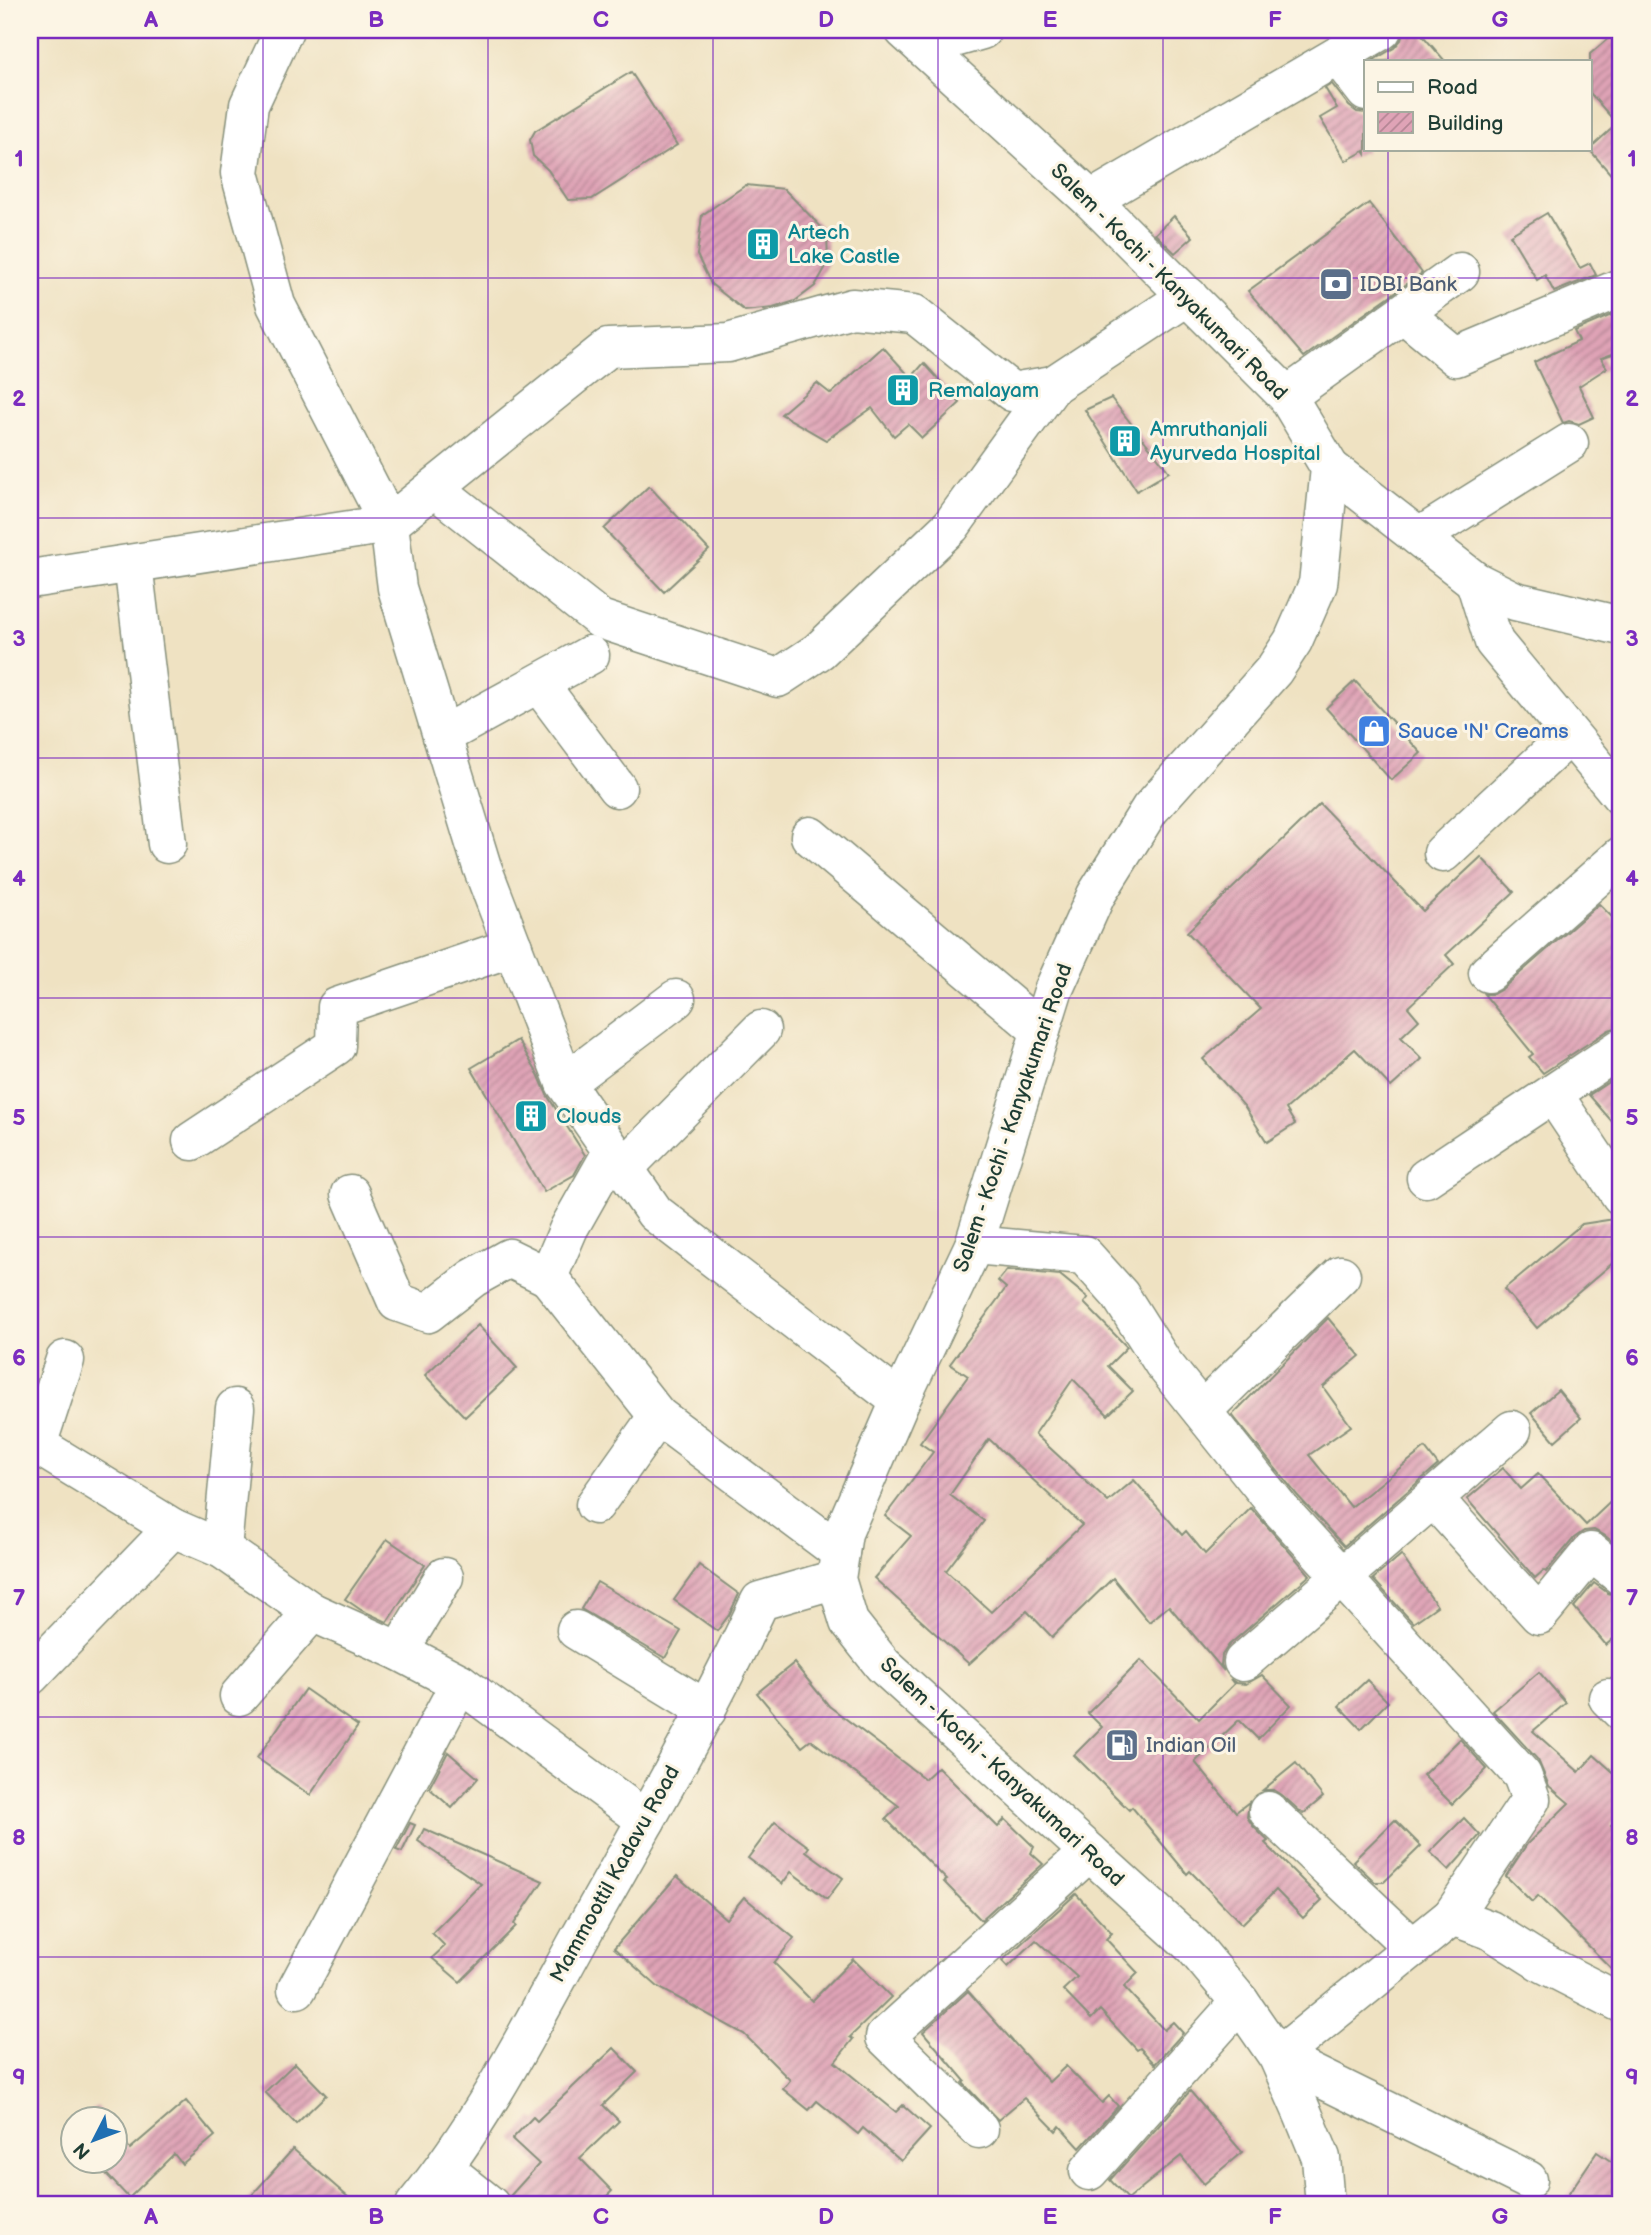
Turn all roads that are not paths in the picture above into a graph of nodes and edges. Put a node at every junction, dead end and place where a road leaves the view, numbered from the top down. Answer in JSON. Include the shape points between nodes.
{"nodes":[{"id":1,"x":284,"y":30,"type":"edge"},
{"id":2,"x":982,"y":30,"type":"edge"},
{"id":3,"x":1382,"y":30,"type":"edge"},
{"id":4,"x":914,"y":39,"type":"edge"},
{"id":5,"x":1338,"y":56,"type":"junction"},
{"id":6,"x":1364,"y":89,"type":"edge"},
{"id":7,"x":1091,"y":200,"type":"junction"},
{"id":8,"x":1460,"y":272,"type":"dead end"},
{"id":9,"x":1618,"y":289,"type":"dead end"},
{"id":10,"x":1188,"y":296,"type":"junction"},
{"id":11,"x":1403,"y":313,"type":"junction"},
{"id":12,"x":1053,"y":385,"type":"junction"},
{"id":13,"x":1287,"y":396,"type":"junction"},
{"id":14,"x":1569,"y":443,"type":"dead end"},
{"id":15,"x":1330,"y":468,"type":"junction"},
{"id":16,"x":434,"y":488,"type":"junction"},
{"id":17,"x":388,"y":524,"type":"junction"},
{"id":18,"x":1419,"y":537,"type":"junction"},
{"id":19,"x":133,"y":564,"type":"junction"},
{"id":20,"x":30,"y":579,"type":"edge"},
{"id":21,"x":1475,"y":581,"type":"junction"},
{"id":22,"x":1621,"y":626,"type":"edge"},
{"id":23,"x":590,"y":655,"type":"dead end"},
{"id":24,"x":539,"y":684,"type":"junction"},
{"id":25,"x":1570,"y":735,"type":"junction"},
{"id":26,"x":442,"y":736,"type":"junction"},
{"id":27,"x":617,"y":788,"type":"dead end"},
{"id":28,"x":1621,"y":796,"type":"edge"},
{"id":29,"x":810,"y":836,"type":"dead end"},
{"id":30,"x":167,"y":844,"type":"dead end"},
{"id":31,"x":1443,"y":853,"type":"dead end"},
{"id":32,"x":1621,"y":856,"type":"edge"},
{"id":33,"x":513,"y":947,"type":"junction"},
{"id":34,"x":1488,"y":973,"type":"dead end"},
{"id":35,"x":676,"y":999,"type":"dead end"},
{"id":36,"x":761,"y":1030,"type":"dead end"},
{"id":37,"x":1041,"y":1031,"type":"junction"},
{"id":38,"x":1621,"y":1048,"type":"edge"},
{"id":39,"x":565,"y":1083,"type":"junction"},
{"id":40,"x":1553,"y":1094,"type":"junction"},
{"id":41,"x":192,"y":1141,"type":"dead end"},
{"id":42,"x":618,"y":1160,"type":"junction"},
{"id":43,"x":1426,"y":1178,"type":"dead end"},
{"id":44,"x":350,"y":1194,"type":"dead end"},
{"id":45,"x":1621,"y":1196,"type":"edge"},
{"id":46,"x":974,"y":1245,"type":"junction"},
{"id":47,"x":1341,"y":1275,"type":"dead end"},
{"id":48,"x":548,"y":1277,"type":"junction"},
{"id":49,"x":65,"y":1360,"type":"dead end"},
{"id":50,"x":900,"y":1401,"type":"junction"},
{"id":51,"x":235,"y":1408,"type":"dead end"},
{"id":52,"x":1202,"y":1411,"type":"junction"},
{"id":53,"x":658,"y":1416,"type":"junction"},
{"id":54,"x":1512,"y":1430,"type":"dead end"},
{"id":55,"x":1433,"y":1498,"type":"junction"},
{"id":56,"x":594,"y":1505,"type":"dead end"},
{"id":57,"x":173,"y":1528,"type":"junction"},
{"id":58,"x":222,"y":1549,"type":"junction"},
{"id":59,"x":838,"y":1565,"type":"junction"},
{"id":60,"x":1621,"y":1576,"type":"edge"},
{"id":61,"x":444,"y":1577,"type":"dead end"},
{"id":62,"x":1341,"y":1577,"type":"junction"},
{"id":63,"x":312,"y":1612,"type":"junction"},
{"id":64,"x":576,"y":1630,"type":"dead end"},
{"id":65,"x":399,"y":1651,"type":"junction"},
{"id":66,"x":1243,"y":1662,"type":"dead end"},
{"id":67,"x":30,"y":1676,"type":"edge"},
{"id":68,"x":460,"y":1683,"type":"junction"},
{"id":69,"x":239,"y":1696,"type":"dead end"},
{"id":70,"x":707,"y":1710,"type":"junction"},
{"id":71,"x":1268,"y":1811,"type":"dead end"},
{"id":72,"x":646,"y":1820,"type":"junction"},
{"id":73,"x":1089,"y":1852,"type":"junction"},
{"id":74,"x":1452,"y":1916,"type":"junction"},
{"id":75,"x":1413,"y":1948,"type":"junction"},
{"id":76,"x":297,"y":1989,"type":"dead end"},
{"id":77,"x":1621,"y":2001,"type":"edge"},
{"id":78,"x":1240,"y":2002,"type":"junction"},
{"id":79,"x":1278,"y":2057,"type":"junction"},
{"id":80,"x":979,"y":2130,"type":"dead end"},
{"id":81,"x":445,"y":2169,"type":"junction"},
{"id":82,"x":1089,"y":2171,"type":"dead end"},
{"id":83,"x":1528,"y":2180,"type":"dead end"},
{"id":84,"x":415,"y":2205,"type":"edge"},
{"id":85,"x":490,"y":2205,"type":"edge"},
{"id":86,"x":1325,"y":2205,"type":"edge"}],
"edges":[{"from":1,"to":17,"type":"street","via":[[249,105],[240,173],[276,305]]},
{"from":2,"to":4,"type":"street"},
{"from":3,"to":5,"type":"street"},
{"from":4,"to":7,"type":"street","name":"Salem - Kochi - Kanyakumari Road"},
{"from":5,"to":6,"type":"street"},
{"from":5,"to":7,"type":"street"},
{"from":7,"to":10,"type":"street","name":"Salem - Kochi - Kanyakumari Road"},
{"from":8,"to":11,"type":"street"},
{"from":9,"to":11,"type":"street","via":[[1455,357]]},
{"from":10,"to":12,"type":"street"},
{"from":10,"to":13,"type":"street","name":"Salem - Kochi - Kanyakumari Road"},
{"from":11,"to":13,"type":"street"},
{"from":12,"to":16,"type":"street","via":[[1012,392],[914,314],[852,308],[728,343],[608,348]]},
{"from":12,"to":16,"type":"street","via":[[951,526],[819,651],[778,678],[600,620]]},
{"from":13,"to":15,"type":"street","name":"Salem - Kochi - Kanyakumari Road"},
{"from":14,"to":18,"type":"street"},
{"from":15,"to":18,"type":"street"},
{"from":15,"to":37,"type":"street","name":"Salem - Kochi - Kanyakumari Road","via":[[1318,584],[1293,640],[1274,670],[1150,809],[1096,895],[1053,991]]},
{"from":16,"to":17,"type":"street"},
{"from":17,"to":19,"type":"street"},
{"from":17,"to":26,"type":"street","via":[[397,588]]},
{"from":18,"to":21,"type":"street"},
{"from":19,"to":20,"type":"street"},
{"from":19,"to":30,"type":"street"},
{"from":21,"to":22,"type":"street","via":[[1515,601]]},
{"from":21,"to":25,"type":"street","via":[[1494,642]]},
{"from":23,"to":24,"type":"street"},
{"from":24,"to":26,"type":"street"},
{"from":24,"to":27,"type":"street"},
{"from":25,"to":28,"type":"street"},
{"from":25,"to":31,"type":"street"},
{"from":26,"to":33,"type":"street","via":[[482,867]]},
{"from":29,"to":37,"type":"street"},
{"from":32,"to":34,"type":"street"},
{"from":33,"to":39,"type":"street"},
{"from":33,"to":41,"type":"street","via":[[337,1007],[336,1046]]},
{"from":35,"to":39,"type":"street"},
{"from":36,"to":42,"type":"street"},
{"from":37,"to":46,"type":"street","name":"Salem - Kochi - Kanyakumari Road"},
{"from":38,"to":40,"type":"street"},
{"from":39,"to":42,"type":"street"},
{"from":40,"to":43,"type":"street"},
{"from":40,"to":45,"type":"street"},
{"from":42,"to":48,"type":"street","via":[[569,1227]]},
{"from":42,"to":50,"type":"street","via":[[655,1213]]},
{"from":44,"to":48,"type":"street","via":[[397,1302],[428,1313],[473,1278],[509,1258]]},
{"from":46,"to":50,"type":"street","name":"Salem - Kochi - Kanyakumari Road"},
{"from":46,"to":52,"type":"street","via":[[1084,1255],[1120,1295],[1163,1363]]},
{"from":47,"to":52,"type":"street"},
{"from":48,"to":53,"type":"street"},
{"from":49,"to":57,"type":"street","via":[[37,1446]]},
{"from":50,"to":59,"type":"street","name":"Salem - Kochi - Kanyakumari Road","via":[[842,1533]]},
{"from":51,"to":58,"type":"street"},
{"from":52,"to":62,"type":"street"},
{"from":53,"to":56,"type":"street"},
{"from":53,"to":59,"type":"street"},
{"from":54,"to":55,"type":"street"},
{"from":55,"to":60,"type":"street","via":[[1539,1615],[1591,1552]]},
{"from":55,"to":62,"type":"street"},
{"from":57,"to":58,"type":"street"},
{"from":57,"to":67,"type":"street"},
{"from":58,"to":63,"type":"street"},
{"from":59,"to":70,"type":"street","name":"Mammoottil Kadavu Road","via":[[760,1601]]},
{"from":59,"to":73,"type":"street","name":"Salem - Kochi - Kanyakumari Road","via":[[849,1622],[883,1665]]},
{"from":61,"to":65,"type":"street"},
{"from":62,"to":66,"type":"street"},
{"from":62,"to":74,"type":"street","via":[[1522,1775],[1531,1799]]},
{"from":63,"to":65,"type":"street"},
{"from":63,"to":69,"type":"street"},
{"from":64,"to":70,"type":"street"},
{"from":65,"to":68,"type":"street"},
{"from":68,"to":72,"type":"street"},
{"from":68,"to":76,"type":"street"},
{"from":70,"to":72,"type":"street","name":"Mammoottil Kadavu Road"},
{"from":71,"to":75,"type":"street"},
{"from":72,"to":81,"type":"street","name":"Mammoottil Kadavu Road","via":[[496,2088]]},
{"from":73,"to":78,"type":"street","name":"Salem - Kochi - Kanyakumari Road","via":[[1194,1947]]},
{"from":73,"to":80,"type":"street","via":[[885,2037]]},
{"from":74,"to":75,"type":"street"},
{"from":74,"to":77,"type":"street","via":[[1490,1930],[1539,1961]]},
{"from":75,"to":79,"type":"street"},
{"from":78,"to":79,"type":"street","name":"Salem - Kochi - Kanyakumari Road"},
{"from":78,"to":82,"type":"street"},
{"from":79,"to":83,"type":"street"},
{"from":79,"to":86,"type":"street","name":"Salem - Kochi - Kanyakumari Road","via":[[1321,2158]]},
{"from":81,"to":84,"type":"street","name":"Mammoottil Kadavu Road"},
{"from":81,"to":85,"type":"street"}]}
